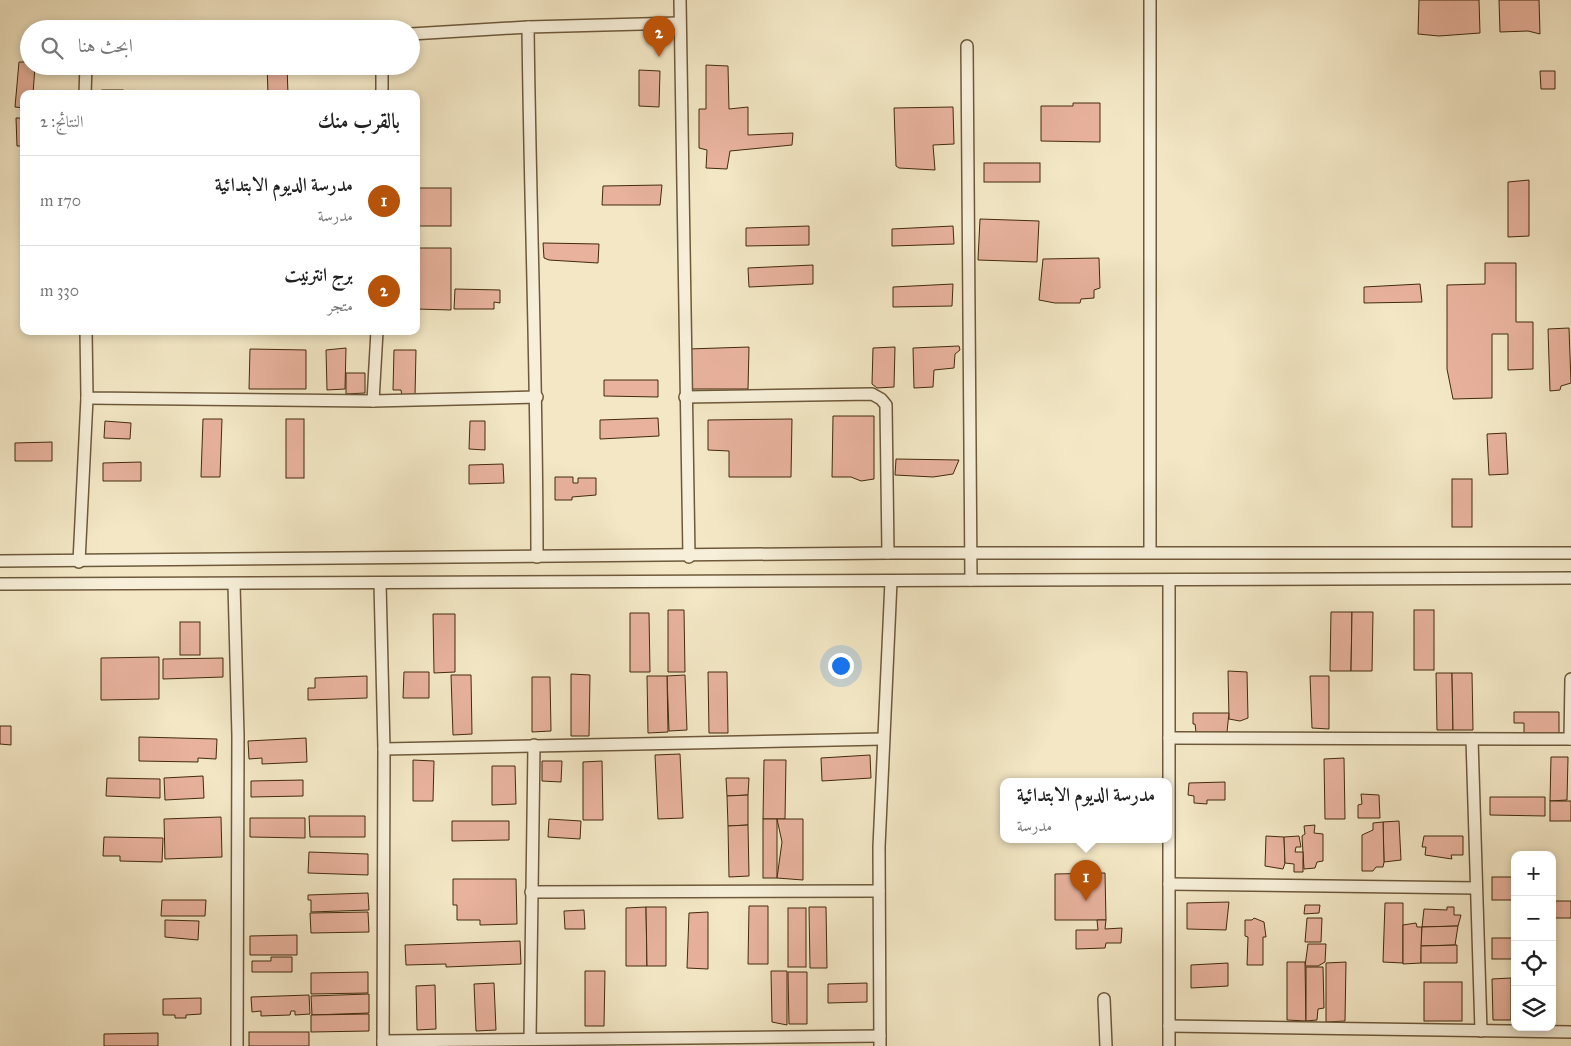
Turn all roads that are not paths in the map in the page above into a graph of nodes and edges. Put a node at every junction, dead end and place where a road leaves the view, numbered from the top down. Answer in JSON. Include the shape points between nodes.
{"nodes":[{"id":1,"x":680,"y":0,"type":"edge"},
{"id":2,"x":1150,"y":0,"type":"edge"},
{"id":3,"x":679,"y":22,"type":"junction"},
{"id":4,"x":528,"y":27,"type":"junction"},
{"id":5,"x":420,"y":33,"type":"edge"},
{"id":6,"x":968,"y":46,"type":"dead end"},
{"id":7,"x":86,"y":75,"type":"edge"},
{"id":8,"x":382,"y":75,"type":"edge"},
{"id":9,"x":85,"y":90,"type":"edge"},
{"id":10,"x":382,"y":90,"type":"edge"},
{"id":11,"x":86,"y":335,"type":"edge"},
{"id":12,"x":377,"y":335,"type":"edge"},
{"id":13,"x":537,"y":397,"type":"junction"},
{"id":14,"x":685,"y":397,"type":"junction"},
{"id":15,"x":87,"y":398,"type":"junction"},
{"id":16,"x":373,"y":401,"type":"junction"},
{"id":17,"x":1150,"y":552,"type":"junction"},
{"id":18,"x":888,"y":553,"type":"junction"},
{"id":19,"x":971,"y":553,"type":"junction"},
{"id":20,"x":1571,"y":553,"type":"edge"},
{"id":21,"x":537,"y":557,"type":"junction"},
{"id":22,"x":690,"y":557,"type":"junction"},
{"id":23,"x":0,"y":560,"type":"edge"},
{"id":24,"x":79,"y":562,"type":"junction"},
{"id":25,"x":1571,"y":578,"type":"edge"},
{"id":26,"x":971,"y":580,"type":"junction"},
{"id":27,"x":1169,"y":580,"type":"junction"},
{"id":28,"x":891,"y":581,"type":"junction"},
{"id":29,"x":380,"y":583,"type":"junction"},
{"id":30,"x":0,"y":584,"type":"edge"},
{"id":31,"x":234,"y":584,"type":"junction"},
{"id":32,"x":1571,"y":679,"type":"edge"},
{"id":33,"x":1169,"y":738,"type":"junction"},
{"id":34,"x":883,"y":739,"type":"junction"},
{"id":35,"x":1472,"y":739,"type":"junction"},
{"id":36,"x":1571,"y":739,"type":"edge"},
{"id":37,"x":534,"y":745,"type":"junction"},
{"id":38,"x":384,"y":749,"type":"junction"},
{"id":39,"x":1169,"y":778,"type":"edge"},
{"id":40,"x":1169,"y":843,"type":"edge"},
{"id":41,"x":1169,"y":884,"type":"junction"},
{"id":42,"x":1476,"y":888,"type":"junction"},
{"id":43,"x":879,"y":891,"type":"junction"},
{"id":44,"x":531,"y":892,"type":"junction"},
{"id":45,"x":1104,"y":1000,"type":"dead end"},
{"id":46,"x":1169,"y":1026,"type":"junction"},
{"id":47,"x":1481,"y":1031,"type":"junction"},
{"id":48,"x":1571,"y":1032,"type":"edge"},
{"id":49,"x":530,"y":1039,"type":"junction"},
{"id":50,"x":880,"y":1041,"type":"edge"},
{"id":51,"x":383,"y":1043,"type":"edge"},
{"id":52,"x":237,"y":1046,"type":"edge"},
{"id":53,"x":1106,"y":1046,"type":"edge"},
{"id":54,"x":1169,"y":1046,"type":"edge"}],
"edges":[{"from":1,"to":3,"type":"street"},
{"from":2,"to":17,"type":"street"},
{"from":3,"to":4,"type":"street"},
{"from":3,"to":14,"type":"street"},
{"from":4,"to":5,"type":"street"},
{"from":4,"to":13,"type":"street"},
{"from":6,"to":19,"type":"street"},
{"from":7,"to":9,"type":"street"},
{"from":8,"to":10,"type":"street"},
{"from":11,"to":15,"type":"street"},
{"from":12,"to":16,"type":"street"},
{"from":13,"to":16,"type":"street"},
{"from":13,"to":21,"type":"street"},
{"from":14,"to":18,"type":"street","via":[[872,394],[881,399],[886,405]]},
{"from":14,"to":22,"type":"street"},
{"from":15,"to":16,"type":"street"},
{"from":15,"to":24,"type":"street"},
{"from":17,"to":19,"type":"street"},
{"from":17,"to":20,"type":"street"},
{"from":18,"to":19,"type":"street"},
{"from":18,"to":22,"type":"street"},
{"from":19,"to":26,"type":"street"},
{"from":21,"to":22,"type":"street"},
{"from":21,"to":24,"type":"street"},
{"from":23,"to":24,"type":"street"},
{"from":25,"to":27,"type":"street"},
{"from":26,"to":27,"type":"street"},
{"from":26,"to":28,"type":"street"},
{"from":27,"to":33,"type":"street"},
{"from":28,"to":29,"type":"street"},
{"from":28,"to":34,"type":"street"},
{"from":29,"to":31,"type":"street"},
{"from":29,"to":38,"type":"street"},
{"from":30,"to":31,"type":"street"},
{"from":31,"to":52,"type":"street","via":[[238,736]]},
{"from":32,"to":36,"type":"street"},
{"from":33,"to":35,"type":"street"},
{"from":33,"to":39,"type":"street"},
{"from":34,"to":37,"type":"street"},
{"from":34,"to":43,"type":"street"},
{"from":35,"to":36,"type":"street"},
{"from":35,"to":42,"type":"street"},
{"from":37,"to":38,"type":"street"},
{"from":37,"to":44,"type":"street"},
{"from":38,"to":51,"type":"street"},
{"from":40,"to":41,"type":"street"},
{"from":41,"to":42,"type":"street"},
{"from":41,"to":46,"type":"street"},
{"from":42,"to":47,"type":"street"},
{"from":43,"to":44,"type":"street"},
{"from":43,"to":50,"type":"street"},
{"from":44,"to":49,"type":"street"},
{"from":45,"to":53,"type":"street"},
{"from":46,"to":47,"type":"street"},
{"from":46,"to":54,"type":"street"},
{"from":47,"to":48,"type":"street"},
{"from":49,"to":50,"type":"street"},
{"from":49,"to":51,"type":"street"}]}
